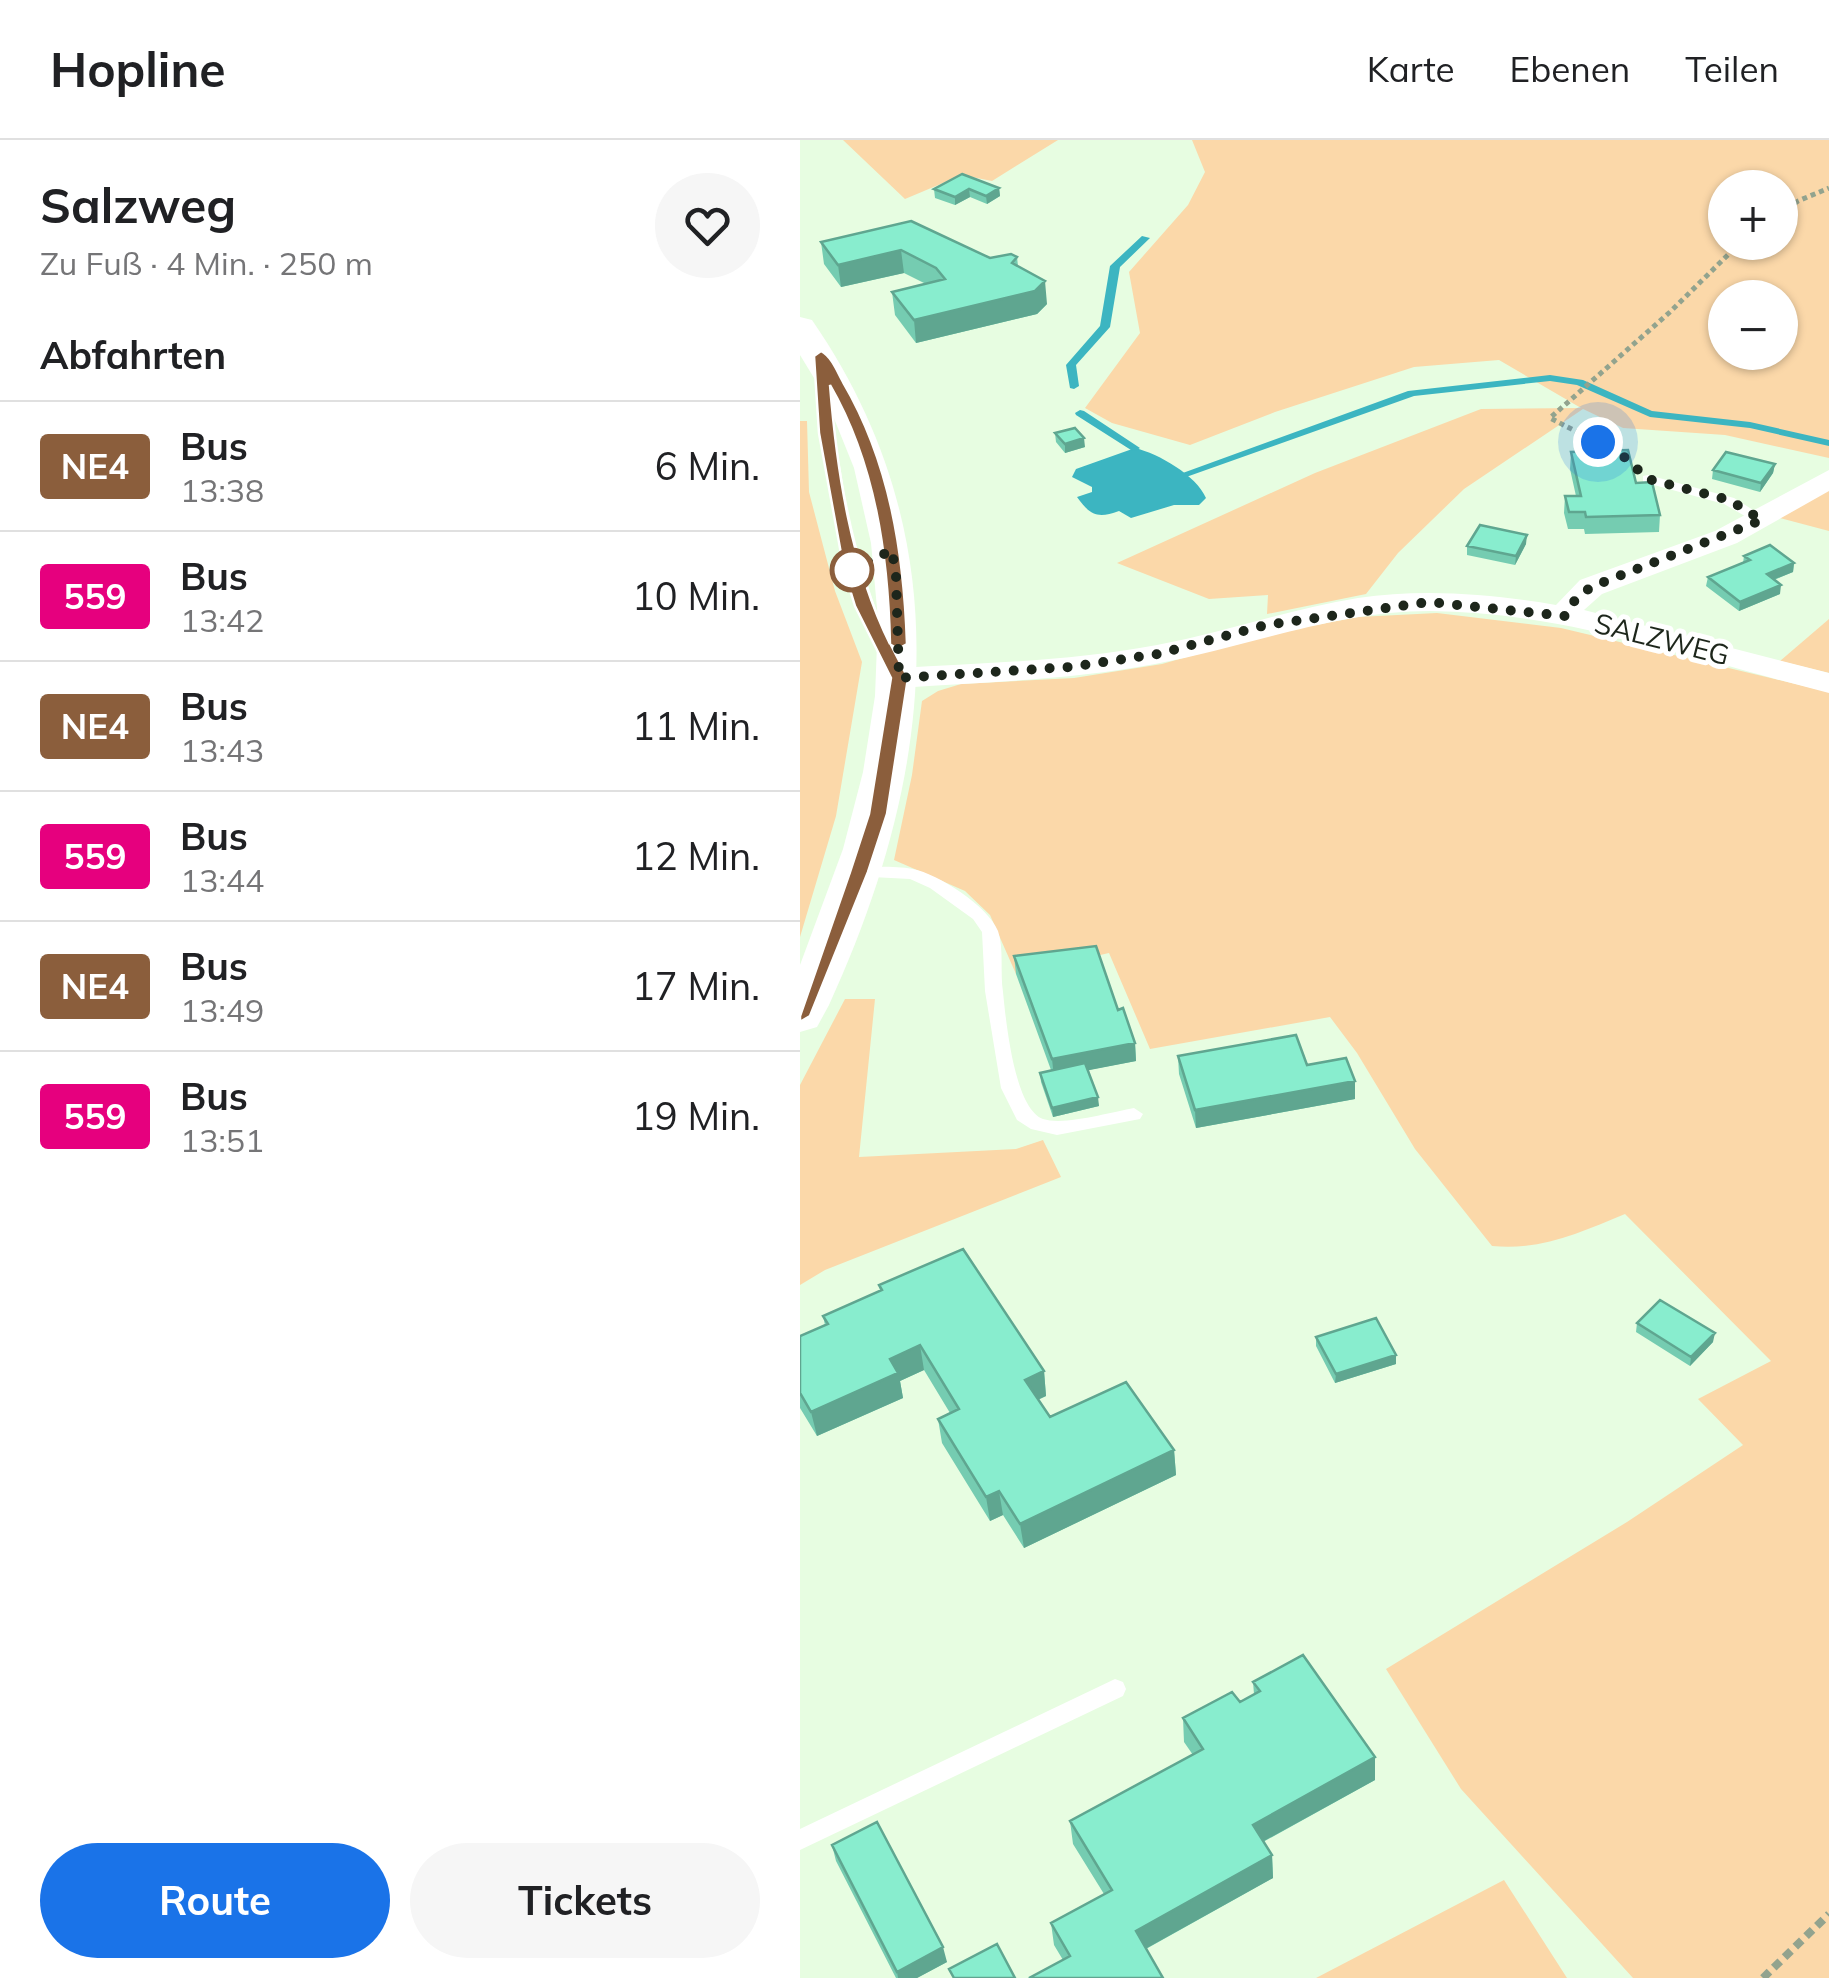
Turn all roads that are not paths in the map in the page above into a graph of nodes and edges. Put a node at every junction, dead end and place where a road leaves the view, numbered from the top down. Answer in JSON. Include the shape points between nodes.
{"nodes":[{"id":1,"x":810,"y":341,"type":"edge"},
{"id":2,"x":1648,"y":479,"type":"edge"},
{"id":3,"x":1829,"y":479,"type":"edge"},
{"id":4,"x":1762,"y":520,"type":"junction"},
{"id":5,"x":1565,"y":616,"type":"junction"},
{"id":6,"x":899,"y":678,"type":"junction"},
{"id":7,"x":1829,"y":683,"type":"edge"},
{"id":8,"x":859,"y":872,"type":"junction"},
{"id":9,"x":800,"y":1016,"type":"edge"},
{"id":10,"x":1134,"y":1114,"type":"dead end"},
{"id":11,"x":1115,"y":1688,"type":"dead end"},
{"id":12,"x":800,"y":1840,"type":"edge"}],
"edges":[{"from":1,"to":6,"type":"street","via":[[845,397],[882,496],[896,576]]},
{"from":2,"to":4,"type":"lane","via":[[1729,500]]},
{"from":3,"to":4,"type":"street"},
{"from":4,"to":5,"type":"street","via":[[1591,587]]},
{"from":5,"to":6,"type":"street","name":"SALZWEG","via":[[1429,602],[1266,625],[1158,654],[1070,667]]},
{"from":5,"to":7,"type":"street","name":"SALZWEG"},
{"from":6,"to":8,"type":"street","via":[[878,814]]},
{"from":8,"to":9,"type":"street"},
{"from":8,"to":10,"type":"lane","via":[[912,874],[979,915],[990,932],[1010,1088],[1023,1115],[1057,1128]]},
{"from":11,"to":12,"type":"lane"}]}
